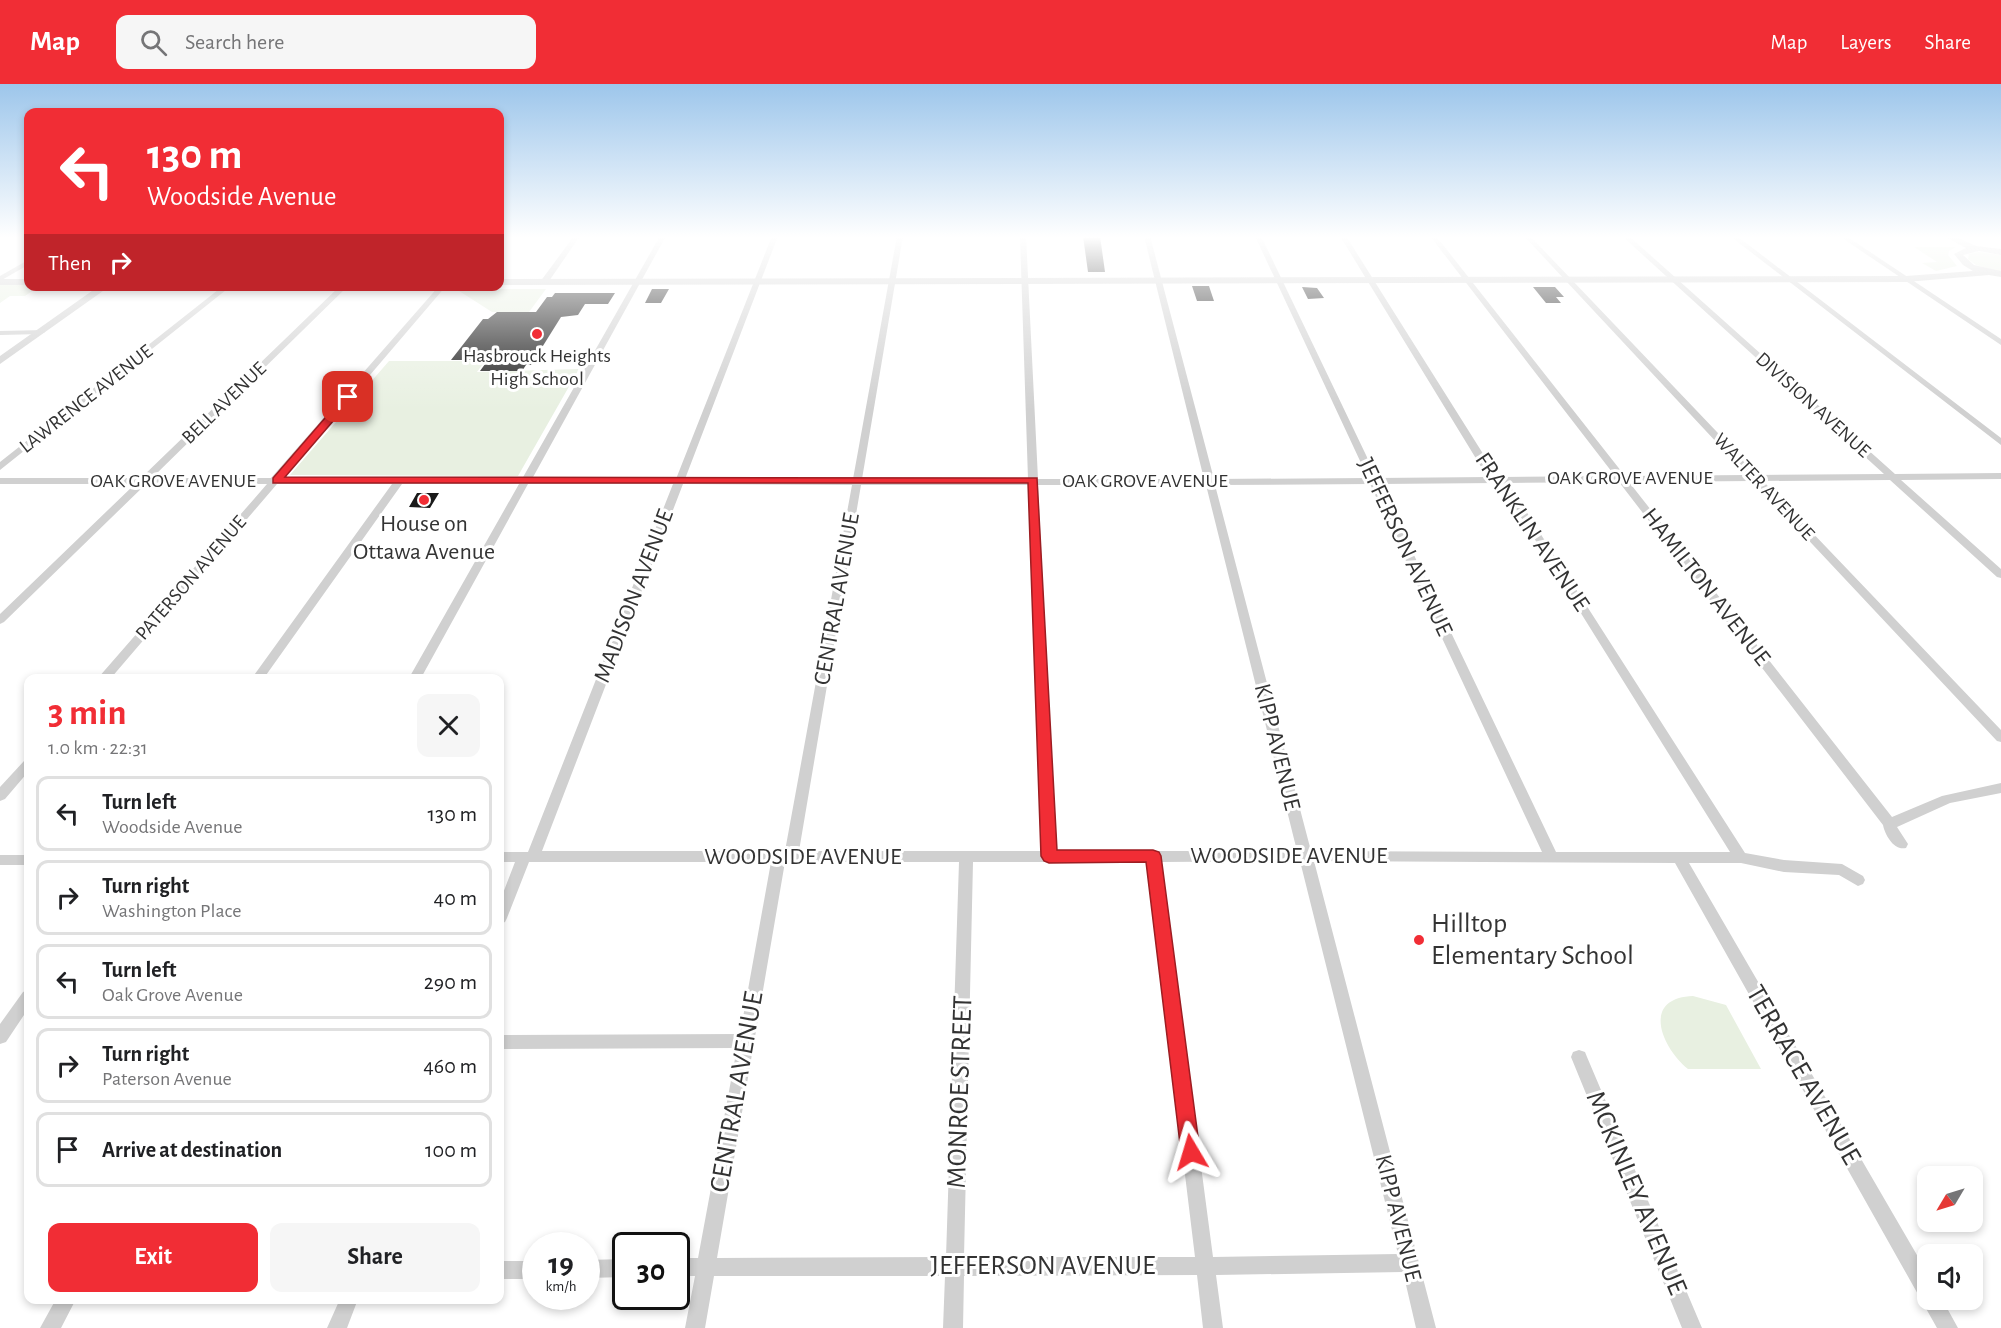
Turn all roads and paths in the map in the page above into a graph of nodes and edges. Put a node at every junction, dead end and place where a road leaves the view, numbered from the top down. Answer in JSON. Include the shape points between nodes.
{"nodes":[{"id":1,"x":95,"y":294,"type":"edge"},
{"id":2,"x":218,"y":294,"type":"edge"},
{"id":3,"x":337,"y":294,"type":"edge"},
{"id":4,"x":436,"y":294,"type":"edge"},
{"id":5,"x":631,"y":294,"type":"edge"},
{"id":6,"x":753,"y":294,"type":"edge"},
{"id":7,"x":889,"y":294,"type":"edge"},
{"id":8,"x":1025,"y":294,"type":"edge"},
{"id":9,"x":1161,"y":294,"type":"edge"},
{"id":10,"x":1286,"y":294,"type":"edge"},
{"id":11,"x":1379,"y":294,"type":"edge"},
{"id":12,"x":1478,"y":294,"type":"edge"},
{"id":13,"x":1582,"y":294,"type":"edge"},
{"id":14,"x":1689,"y":294,"type":"edge"},
{"id":15,"x":1809,"y":294,"type":"edge"},
{"id":16,"x":1928,"y":294,"type":"edge"},
{"id":17,"x":41,"y":332,"type":"junction"},
{"id":18,"x":0,"y":333,"type":"edge"},
{"id":19,"x":2001,"y":343,"type":"edge"},
{"id":20,"x":0,"y":361,"type":"edge"},
{"id":21,"x":2001,"y":442,"type":"edge"},
{"id":22,"x":0,"y":467,"type":"edge"},
{"id":23,"x":2001,"y":476,"type":"edge"},
{"id":24,"x":1754,"y":477,"type":"junction"},
{"id":25,"x":1891,"y":477,"type":"junction"},
{"id":26,"x":1497,"y":479,"type":"junction"},
{"id":27,"x":1621,"y":479,"type":"junction"},
{"id":28,"x":277,"y":480,"type":"junction"},
{"id":29,"x":400,"y":480,"type":"junction"},
{"id":30,"x":526,"y":480,"type":"junction"},
{"id":31,"x":679,"y":480,"type":"junction"},
{"id":32,"x":858,"y":480,"type":"junction"},
{"id":33,"x":1034,"y":480,"type":"junction"},
{"id":34,"x":0,"y":481,"type":"edge"},
{"id":35,"x":144,"y":481,"type":"junction"},
{"id":36,"x":1374,"y":481,"type":"junction"},
{"id":37,"x":1210,"y":482,"type":"junction"},
{"id":38,"x":2001,"y":575,"type":"edge"},
{"id":39,"x":0,"y":620,"type":"edge"},
{"id":40,"x":107,"y":674,"type":"edge"},
{"id":41,"x":261,"y":674,"type":"edge"},
{"id":42,"x":417,"y":674,"type":"edge"},
{"id":43,"x":2001,"y":738,"type":"edge"},
{"id":44,"x":24,"y":769,"type":"edge"},
{"id":45,"x":2001,"y":788,"type":"edge"},
{"id":46,"x":0,"y":796,"type":"edge"},
{"id":47,"x":1890,"y":824,"type":"junction"},
{"id":48,"x":1900,"y":844,"type":"dead end"},
{"id":49,"x":1304,"y":855,"type":"junction"},
{"id":50,"x":785,"y":856,"type":"junction"},
{"id":51,"x":966,"y":856,"type":"junction"},
{"id":52,"x":1049,"y":856,"type":"junction"},
{"id":53,"x":1153,"y":856,"type":"junction"},
{"id":54,"x":504,"y":857,"type":"edge"},
{"id":55,"x":528,"y":857,"type":"junction"},
{"id":56,"x":1552,"y":858,"type":"junction"},
{"id":57,"x":1679,"y":858,"type":"junction"},
{"id":58,"x":1741,"y":858,"type":"junction"},
{"id":59,"x":0,"y":860,"type":"edge"},
{"id":60,"x":24,"y":860,"type":"edge"},
{"id":61,"x":1858,"y":880,"type":"dead end"},
{"id":62,"x":504,"y":909,"type":"edge"},
{"id":63,"x":24,"y":1003,"type":"edge"},
{"id":64,"x":0,"y":1037,"type":"edge"},
{"id":65,"x":746,"y":1041,"type":"junction"},
{"id":66,"x":504,"y":1042,"type":"edge"},
{"id":67,"x":1579,"y":1057,"type":"dead end"},
{"id":68,"x":1409,"y":1263,"type":"junction"},
{"id":69,"x":706,"y":1266,"type":"junction"},
{"id":70,"x":955,"y":1266,"type":"junction"},
{"id":71,"x":1205,"y":1266,"type":"junction"},
{"id":72,"x":690,"y":1267,"type":"edge"},
{"id":73,"x":504,"y":1270,"type":"edge"},
{"id":74,"x":522,"y":1270,"type":"edge"},
{"id":75,"x":1917,"y":1274,"type":"edge"},
{"id":76,"x":64,"y":1304,"type":"edge"},
{"id":77,"x":347,"y":1304,"type":"edge"},
{"id":78,"x":1937,"y":1310,"type":"edge"},
{"id":79,"x":50,"y":1328,"type":"edge"},
{"id":80,"x":337,"y":1328,"type":"edge"},
{"id":81,"x":695,"y":1328,"type":"edge"},
{"id":82,"x":953,"y":1328,"type":"edge"},
{"id":83,"x":1213,"y":1328,"type":"edge"},
{"id":84,"x":1426,"y":1328,"type":"edge"},
{"id":85,"x":1692,"y":1328,"type":"edge"},
{"id":86,"x":1948,"y":1328,"type":"edge"}],
"edges":[{"from":1,"to":17,"type":"street"},
{"from":2,"to":22,"type":"street","name":"LAWRENCE AVENUE"},
{"from":3,"to":35,"type":"street","name":"BELL AVENUE"},
{"from":4,"to":28,"type":"street","name":"PATERSON AVENUE"},
{"from":5,"to":30,"type":"street"},
{"from":6,"to":31,"type":"street","name":"MADISON AVENUE"},
{"from":7,"to":32,"type":"street","name":"CENTRAL AVENUE"},
{"from":8,"to":33,"type":"street"},
{"from":9,"to":37,"type":"street","name":"KIPP AVENUE"},
{"from":10,"to":36,"type":"street","name":"JEFFERSON AVENUE"},
{"from":11,"to":26,"type":"street","name":"FRANKLIN AVENUE"},
{"from":12,"to":27,"type":"street","name":"HAMILTON AVENUE"},
{"from":13,"to":24,"type":"street","name":"WALTER AVENUE"},
{"from":14,"to":25,"type":"street","name":"DIVISION AVENUE"},
{"from":15,"to":21,"type":"street"},
{"from":16,"to":19,"type":"street"},
{"from":17,"to":18,"type":"street"},
{"from":17,"to":20,"type":"street"},
{"from":23,"to":25,"type":"street","name":"OAK GROVE AVENUE"},
{"from":24,"to":25,"type":"street","name":"OAK GROVE AVENUE"},
{"from":24,"to":27,"type":"street","name":"OAK GROVE AVENUE"},
{"from":24,"to":43,"type":"street","name":"WALTER AVENUE"},
{"from":25,"to":38,"type":"street","name":"DIVISION AVENUE"},
{"from":26,"to":27,"type":"street","name":"OAK GROVE AVENUE"},
{"from":26,"to":36,"type":"street","name":"OAK GROVE AVENUE"},
{"from":26,"to":58,"type":"street","name":"FRANKLIN AVENUE","via":[[1513,496]]},
{"from":27,"to":47,"type":"street","name":"HAMILTON AVENUE"},
{"from":28,"to":29,"type":"street","name":"OAK GROVE AVENUE"},
{"from":28,"to":35,"type":"street","name":"OAK GROVE AVENUE"},
{"from":28,"to":40,"type":"street","name":"PATERSON AVENUE"},
{"from":29,"to":30,"type":"street","name":"OAK GROVE AVENUE"},
{"from":29,"to":41,"type":"street"},
{"from":30,"to":31,"type":"street","name":"OAK GROVE AVENUE"},
{"from":30,"to":42,"type":"street"},
{"from":31,"to":32,"type":"street","name":"OAK GROVE AVENUE"},
{"from":31,"to":55,"type":"street","name":"MADISON AVENUE"},
{"from":32,"to":33,"type":"street","name":"OAK GROVE AVENUE"},
{"from":32,"to":50,"type":"street","name":"CENTRAL AVENUE"},
{"from":33,"to":37,"type":"street","name":"OAK GROVE AVENUE"},
{"from":33,"to":52,"type":"street"},
{"from":34,"to":35,"type":"street","name":"OAK GROVE AVENUE"},
{"from":35,"to":39,"type":"street","name":"BELL AVENUE"},
{"from":36,"to":37,"type":"street","name":"OAK GROVE AVENUE"},
{"from":36,"to":56,"type":"street","name":"JEFFERSON AVENUE"},
{"from":37,"to":49,"type":"street","name":"KIPP AVENUE"},
{"from":44,"to":46,"type":"street"},
{"from":45,"to":47,"type":"street","via":[[1947,799]]},
{"from":47,"to":48,"type":"street"},
{"from":49,"to":53,"type":"street","name":"WOODSIDE AVENUE"},
{"from":49,"to":56,"type":"street","name":"WOODSIDE AVENUE"},
{"from":49,"to":68,"type":"street","name":"KIPP AVENUE"},
{"from":50,"to":51,"type":"street","name":"WOODSIDE AVENUE"},
{"from":50,"to":55,"type":"street","name":"WOODSIDE AVENUE"},
{"from":50,"to":65,"type":"street","name":"CENTRAL AVENUE"},
{"from":51,"to":52,"type":"street","name":"WOODSIDE AVENUE"},
{"from":51,"to":70,"type":"street","name":"MONROE STREET"},
{"from":52,"to":53,"type":"street","name":"WOODSIDE AVENUE"},
{"from":53,"to":71,"type":"street"},
{"from":54,"to":55,"type":"street","name":"WOODSIDE AVENUE"},
{"from":55,"to":62,"type":"street","name":"MADISON AVENUE"},
{"from":56,"to":57,"type":"street","name":"WOODSIDE AVENUE"},
{"from":57,"to":58,"type":"street","name":"WOODSIDE AVENUE"},
{"from":57,"to":75,"type":"street","name":"TERRACE AVENUE"},
{"from":58,"to":61,"type":"street","name":"WOODSIDE AVENUE","via":[[1842,870]]},
{"from":59,"to":60,"type":"street"},
{"from":63,"to":64,"type":"street"},
{"from":65,"to":66,"type":"street"},
{"from":65,"to":69,"type":"street","name":"CENTRAL AVENUE"},
{"from":67,"to":85,"type":"street","name":"MCKINLEY AVENUE"},
{"from":68,"to":71,"type":"street","name":"JEFFERSON AVENUE"},
{"from":68,"to":84,"type":"street","name":"KIPP AVENUE"},
{"from":69,"to":70,"type":"street","name":"JEFFERSON AVENUE"},
{"from":69,"to":72,"type":"street","name":"JEFFERSON AVENUE"},
{"from":69,"to":81,"type":"street","name":"CENTRAL AVENUE"},
{"from":70,"to":71,"type":"street","name":"JEFFERSON AVENUE"},
{"from":70,"to":82,"type":"street","name":"MONROE STREET"},
{"from":71,"to":83,"type":"street"},
{"from":73,"to":74,"type":"street"},
{"from":76,"to":79,"type":"street"},
{"from":77,"to":80,"type":"street"},
{"from":78,"to":86,"type":"street"}]}
